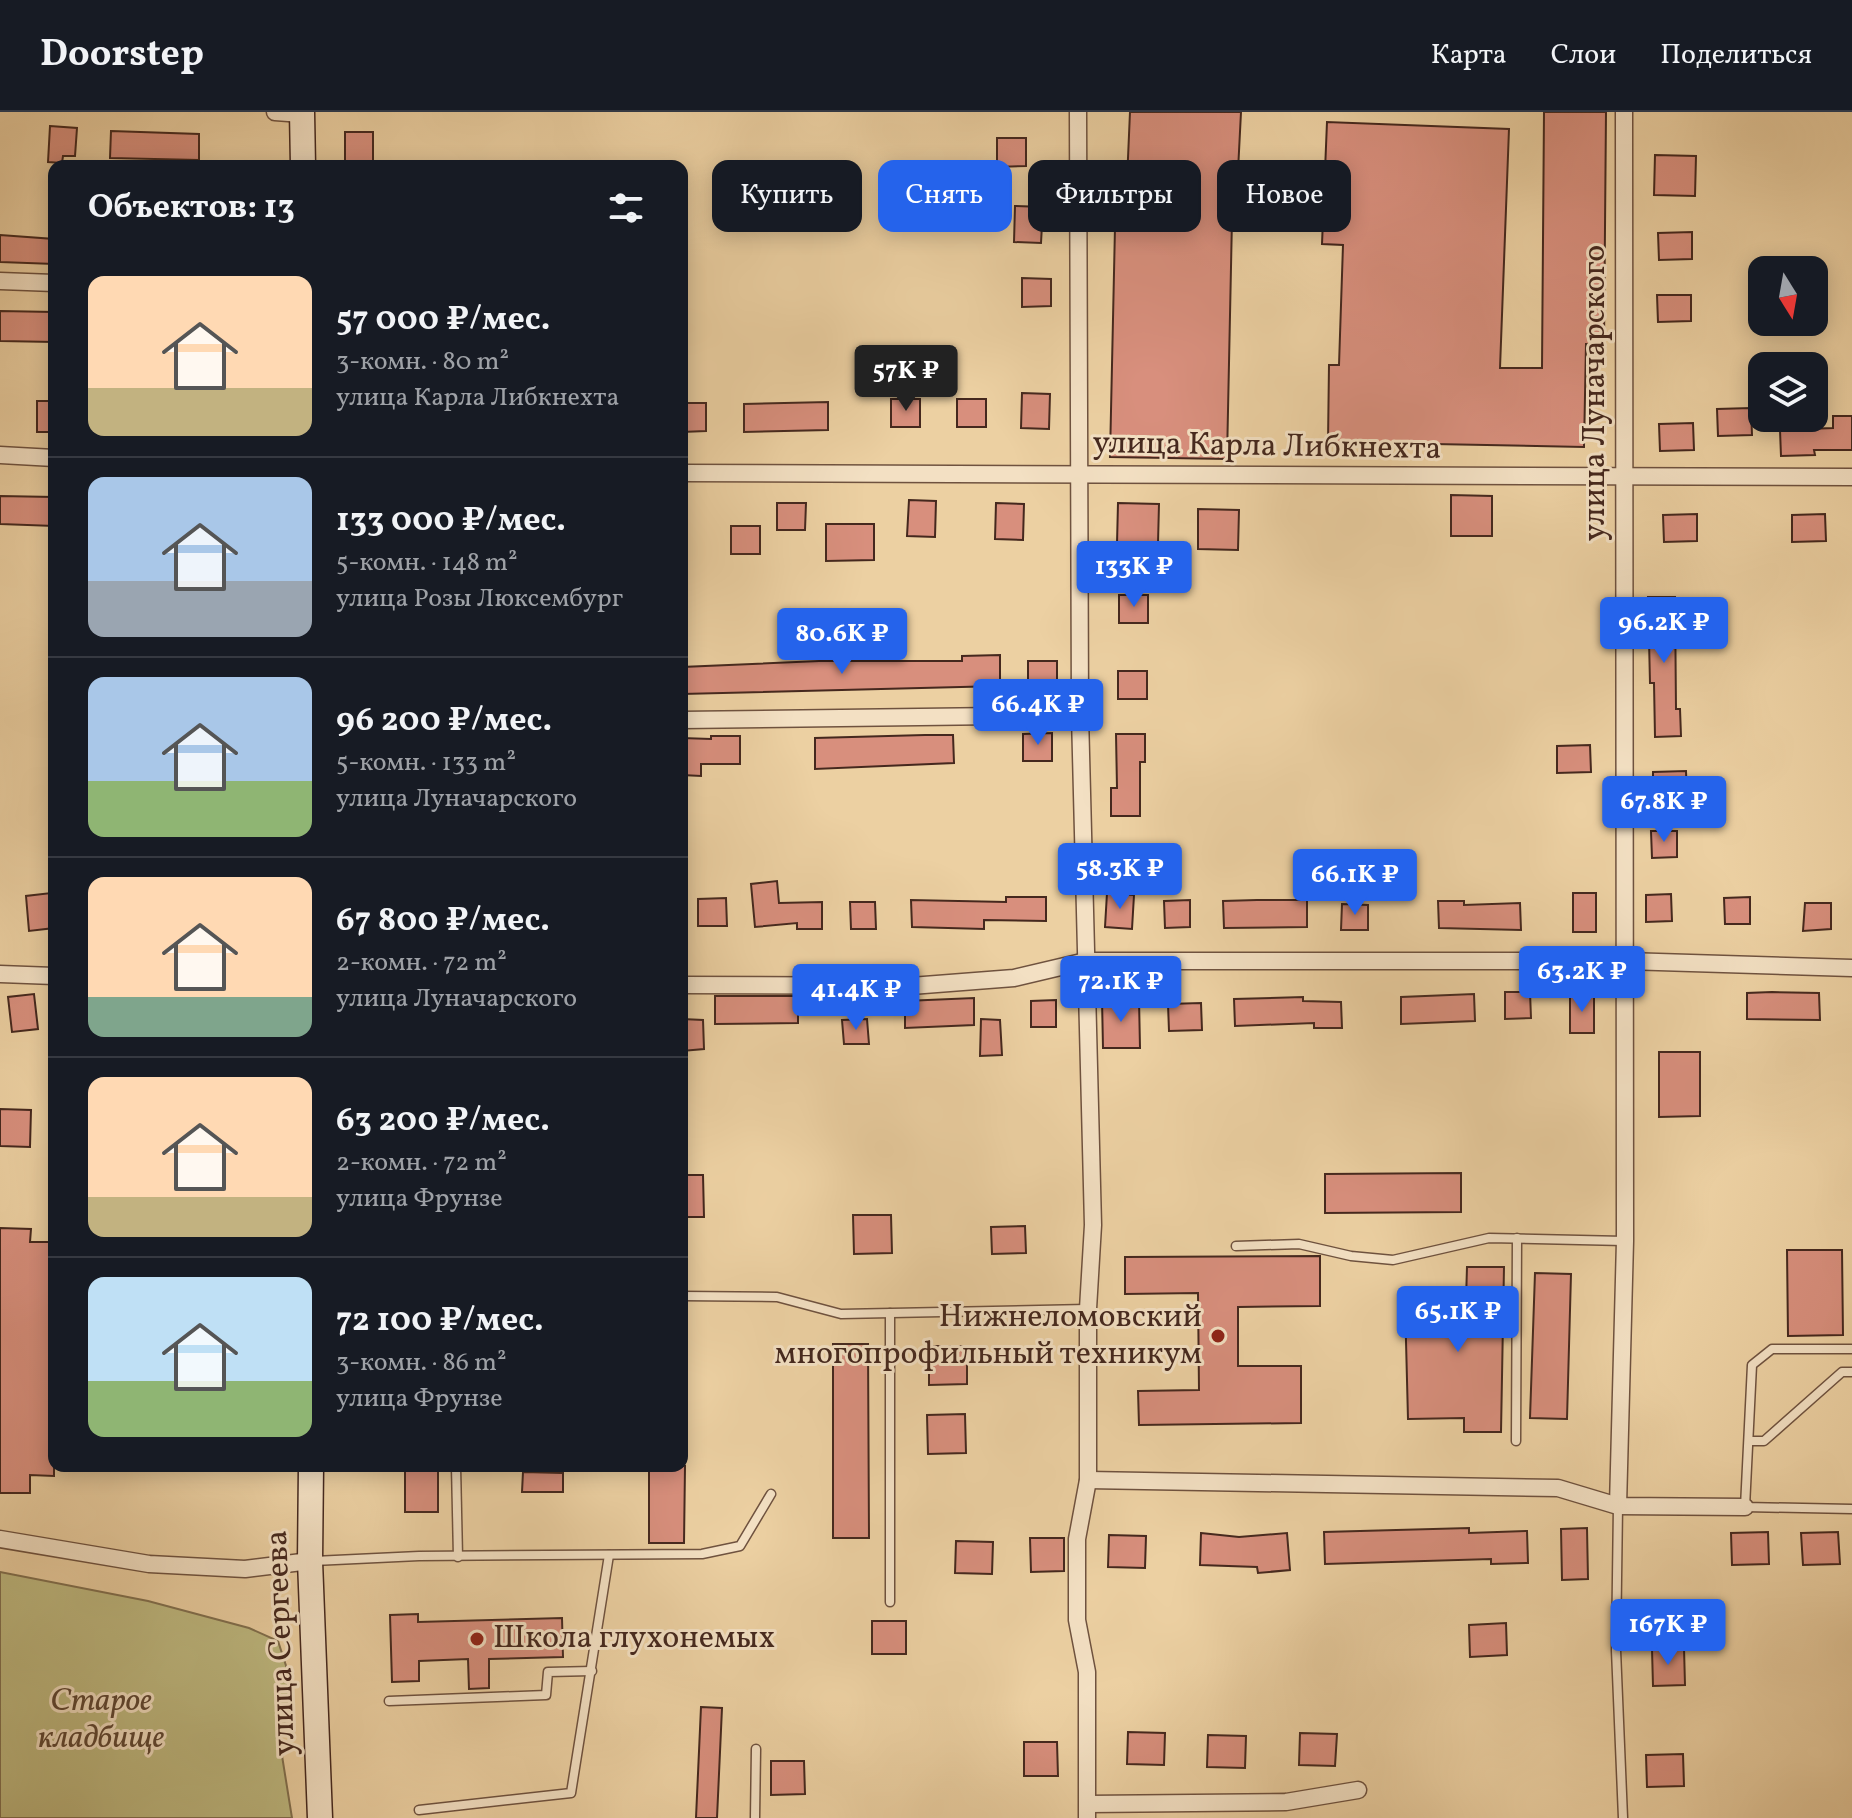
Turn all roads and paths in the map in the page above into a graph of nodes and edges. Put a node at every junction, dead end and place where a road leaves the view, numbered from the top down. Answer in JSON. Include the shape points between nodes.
{"nodes":[{"id":1,"x":275,"y":112,"type":"edge"},
{"id":2,"x":1078,"y":112,"type":"edge"},
{"id":3,"x":1624,"y":112,"type":"edge"},
{"id":4,"x":302,"y":113,"type":"edge"},
{"id":5,"x":303,"y":160,"type":"edge"},
{"id":6,"x":0,"y":281,"type":"edge"},
{"id":7,"x":48,"y":283,"type":"edge"},
{"id":8,"x":0,"y":455,"type":"edge"},
{"id":9,"x":48,"y":458,"type":"edge"},
{"id":10,"x":688,"y":473,"type":"edge"},
{"id":11,"x":1082,"y":473,"type":"junction"},
{"id":12,"x":1852,"y":477,"type":"edge"},
{"id":13,"x":1624,"y":478,"type":"junction"},
{"id":14,"x":1080,"y":715,"type":"junction"},
{"id":15,"x":688,"y":720,"type":"edge"},
{"id":16,"x":1086,"y":961,"type":"junction"},
{"id":17,"x":1626,"y":961,"type":"junction"},
{"id":18,"x":1852,"y":968,"type":"edge"},
{"id":19,"x":0,"y":974,"type":"edge"},
{"id":20,"x":48,"y":976,"type":"edge"},
{"id":21,"x":688,"y":985,"type":"edge"},
{"id":22,"x":1517,"y":1238,"type":"junction"},
{"id":23,"x":1625,"y":1241,"type":"junction"},
{"id":24,"x":1236,"y":1246,"type":"dead end"},
{"id":25,"x":688,"y":1296,"type":"edge"},
{"id":26,"x":1088,"y":1309,"type":"junction"},
{"id":27,"x":890,"y":1313,"type":"junction"},
{"id":28,"x":1852,"y":1349,"type":"edge"},
{"id":29,"x":1852,"y":1372,"type":"edge"},
{"id":30,"x":1516,"y":1441,"type":"dead end"},
{"id":31,"x":1749,"y":1441,"type":"junction"},
{"id":32,"x":311,"y":1472,"type":"edge"},
{"id":33,"x":456,"y":1472,"type":"edge"},
{"id":34,"x":1088,"y":1480,"type":"junction"},
{"id":35,"x":771,"y":1494,"type":"dead end"},
{"id":36,"x":1618,"y":1506,"type":"junction"},
{"id":37,"x":1745,"y":1507,"type":"junction"},
{"id":38,"x":1852,"y":1509,"type":"edge"},
{"id":39,"x":0,"y":1539,"type":"edge"},
{"id":40,"x":609,"y":1555,"type":"junction"},
{"id":41,"x":458,"y":1557,"type":"junction"},
{"id":42,"x":310,"y":1561,"type":"junction"},
{"id":43,"x":890,"y":1602,"type":"dead end"},
{"id":44,"x":592,"y":1671,"type":"junction"},
{"id":45,"x":389,"y":1701,"type":"dead end"},
{"id":46,"x":756,"y":1749,"type":"dead end"},
{"id":47,"x":1358,"y":1790,"type":"dead end"},
{"id":48,"x":419,"y":1810,"type":"dead end"},
{"id":49,"x":1088,"y":1811,"type":"edge"},
{"id":50,"x":320,"y":1818,"type":"edge"},
{"id":51,"x":755,"y":1818,"type":"edge"},
{"id":52,"x":1623,"y":1818,"type":"edge"}],
"edges":[{"from":1,"to":4,"type":"street"},
{"from":2,"to":11,"type":"street"},
{"from":3,"to":13,"type":"street","name":"улица Луначарского"},
{"from":4,"to":5,"type":"main road"},
{"from":6,"to":7,"type":"street"},
{"from":8,"to":9,"type":"street"},
{"from":10,"to":11,"type":"street","name":"улица Карла Либкнехта"},
{"from":11,"to":13,"type":"street","name":"улица Карла Либкнехта"},
{"from":11,"to":14,"type":"street"},
{"from":12,"to":13,"type":"street","name":"улица Карла Либкнехта"},
{"from":13,"to":17,"type":"street","name":"улица Луначарского"},
{"from":14,"to":15,"type":"street"},
{"from":14,"to":16,"type":"street"},
{"from":16,"to":17,"type":"street"},
{"from":16,"to":21,"type":"street","via":[[1014,978],[911,986]]},
{"from":16,"to":26,"type":"street","via":[[1093,1225]]},
{"from":17,"to":18,"type":"street"},
{"from":17,"to":23,"type":"street","name":"улица Луначарского"},
{"from":19,"to":20,"type":"street"},
{"from":22,"to":23,"type":"lane"},
{"from":22,"to":24,"type":"lane","via":[[1489,1238],[1393,1260],[1299,1244]]},
{"from":22,"to":30,"type":"lane"},
{"from":23,"to":36,"type":"street","name":"улица Луначарского"},
{"from":25,"to":27,"type":"lane","via":[[777,1297],[841,1314]]},
{"from":26,"to":27,"type":"lane"},
{"from":26,"to":34,"type":"street"},
{"from":27,"to":43,"type":"lane"},
{"from":28,"to":31,"type":"lane","via":[[1772,1349],[1752,1365]]},
{"from":29,"to":31,"type":"lane","via":[[1842,1372],[1764,1441]]},
{"from":31,"to":37,"type":"lane"},
{"from":32,"to":42,"type":"main road","name":"улица Сергеева"},
{"from":33,"to":41,"type":"lane"},
{"from":34,"to":36,"type":"street","via":[[1558,1488]]},
{"from":34,"to":49,"type":"street","via":[[1077,1539],[1077,1620],[1087,1672]]},
{"from":35,"to":40,"type":"lane","via":[[740,1546],[702,1554]]},
{"from":36,"to":37,"type":"street"},
{"from":36,"to":52,"type":"lane","via":[[1616,1650]]},
{"from":37,"to":38,"type":"lane"},
{"from":39,"to":42,"type":"street","via":[[149,1564],[245,1569]]},
{"from":40,"to":41,"type":"lane"},
{"from":40,"to":44,"type":"lane"},
{"from":41,"to":42,"type":"lane"},
{"from":42,"to":50,"type":"main road","name":"улица Сергеева"},
{"from":44,"to":45,"type":"lane","via":[[548,1672],[546,1695]]},
{"from":44,"to":48,"type":"lane","via":[[571,1793]]},
{"from":46,"to":51,"type":"lane"},
{"from":47,"to":49,"type":"street","via":[[1286,1802]]}]}
